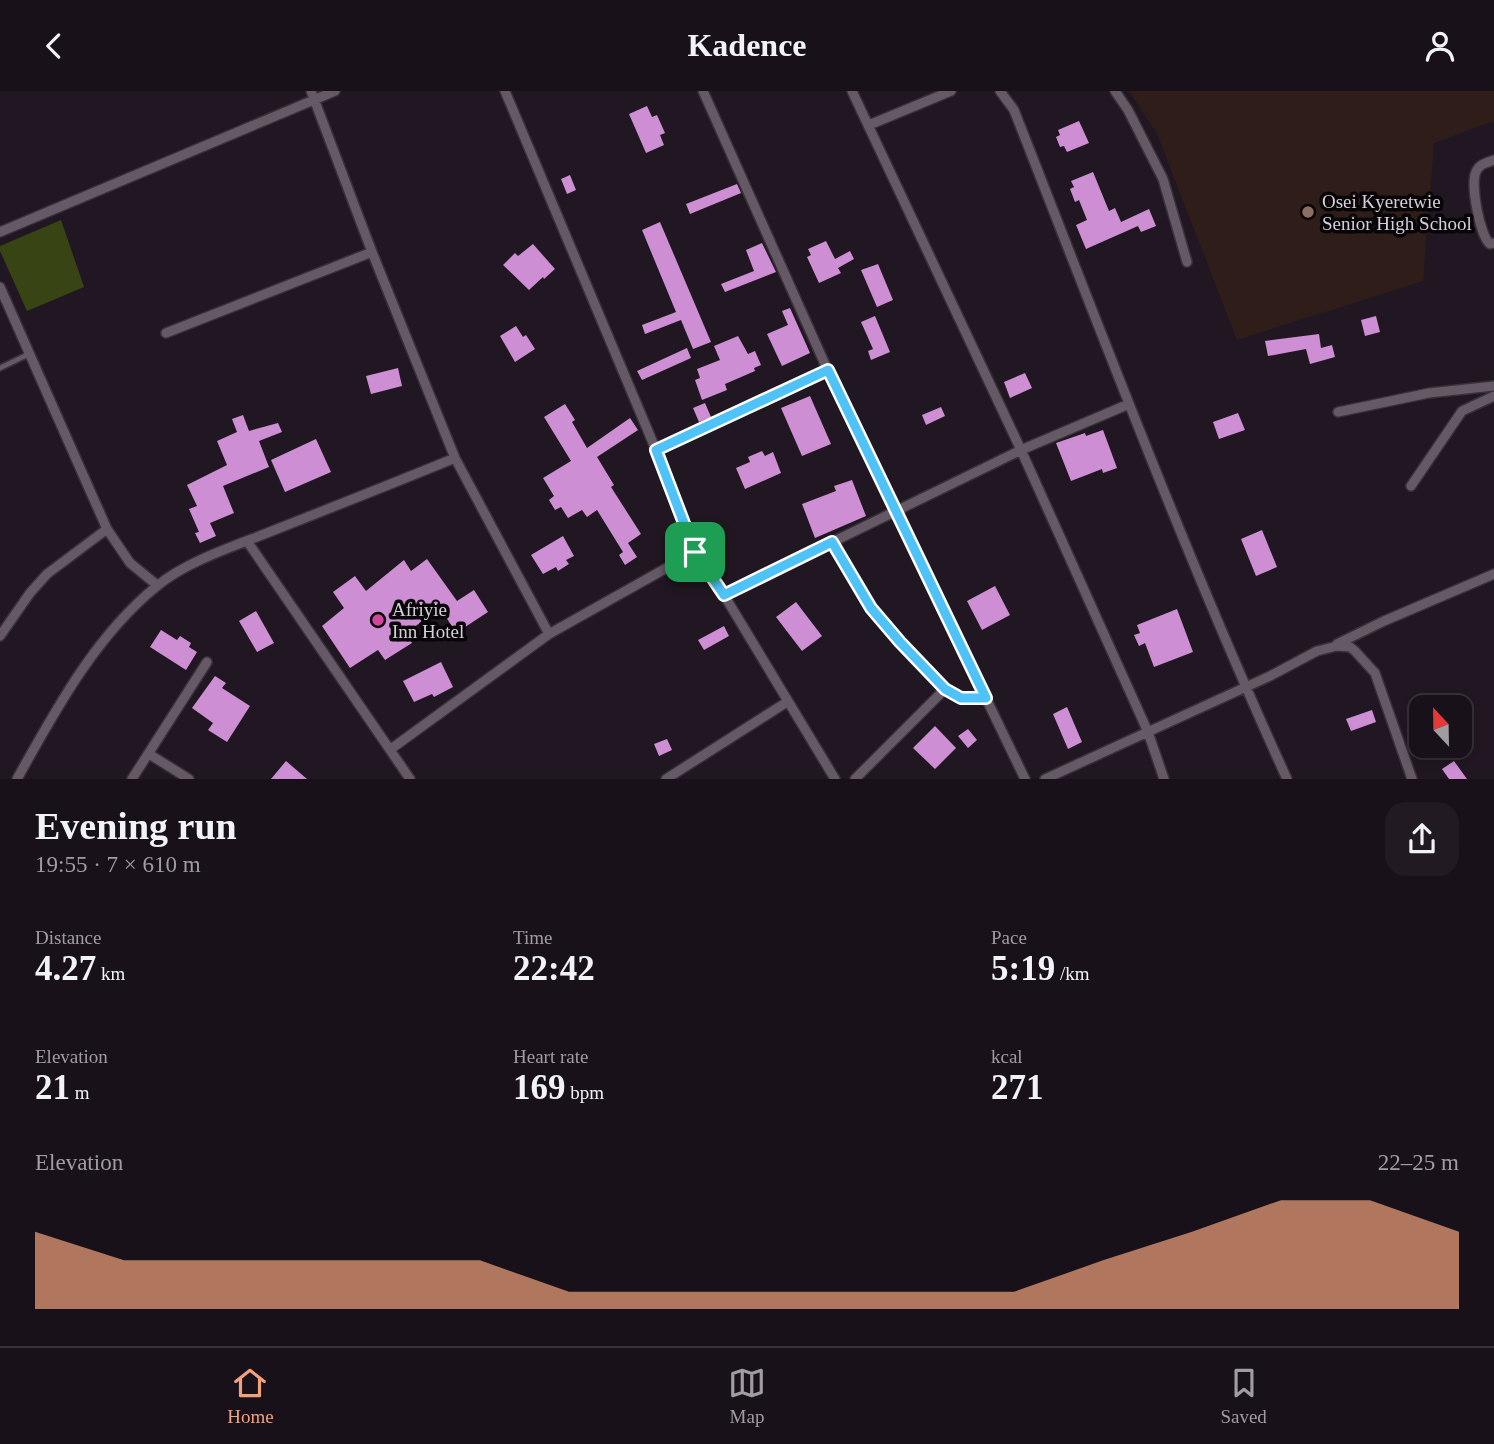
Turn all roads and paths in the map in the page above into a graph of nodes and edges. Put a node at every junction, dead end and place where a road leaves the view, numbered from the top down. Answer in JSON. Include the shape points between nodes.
{"nodes":[{"id":1,"x":335,"y":91,"type":"edge"},
{"id":2,"x":505,"y":91,"type":"edge"},
{"id":3,"x":703,"y":91,"type":"edge"},
{"id":4,"x":852,"y":91,"type":"edge"},
{"id":5,"x":951,"y":91,"type":"edge"},
{"id":6,"x":1000,"y":91,"type":"edge"},
{"id":7,"x":1115,"y":91,"type":"edge"},
{"id":8,"x":312,"y":95,"type":"edge"},
{"id":9,"x":869,"y":125,"type":"junction"},
{"id":10,"x":1494,"y":160,"type":"edge"},
{"id":11,"x":0,"y":232,"type":"edge"},
{"id":12,"x":1494,"y":243,"type":"edge"},
{"id":13,"x":372,"y":252,"type":"junction"},
{"id":14,"x":1187,"y":262,"type":"dead end"},
{"id":15,"x":0,"y":287,"type":"edge"},
{"id":16,"x":166,"y":333,"type":"dead end"},
{"id":17,"x":30,"y":354,"type":"junction"},
{"id":18,"x":0,"y":368,"type":"edge"},
{"id":19,"x":828,"y":370,"type":"junction"},
{"id":20,"x":1494,"y":386,"type":"edge"},
{"id":21,"x":1494,"y":396,"type":"edge"},
{"id":22,"x":1129,"y":404,"type":"junction"},
{"id":23,"x":1338,"y":412,"type":"dead end"},
{"id":24,"x":656,"y":450,"type":"junction"},
{"id":25,"x":1021,"y":450,"type":"junction"},
{"id":26,"x":455,"y":458,"type":"junction"},
{"id":27,"x":1411,"y":486,"type":"dead end"},
{"id":28,"x":896,"y":511,"type":"junction"},
{"id":29,"x":107,"y":529,"type":"junction"},
{"id":30,"x":247,"y":541,"type":"junction"},
{"id":31,"x":832,"y":542,"type":"junction"},
{"id":32,"x":695,"y":552,"type":"junction"},
{"id":33,"x":1494,"y":574,"type":"edge"},
{"id":34,"x":157,"y":585,"type":"junction"},
{"id":35,"x":724,"y":595,"type":"junction"},
{"id":36,"x":549,"y":634,"type":"junction"},
{"id":37,"x":0,"y":636,"type":"edge"},
{"id":38,"x":1332,"y":647,"type":"junction"},
{"id":39,"x":207,"y":662,"type":"dead end"},
{"id":40,"x":1245,"y":687,"type":"junction"},
{"id":41,"x":945,"y":689,"type":"junction"},
{"id":42,"x":986,"y":698,"type":"junction"},
{"id":43,"x":787,"y":702,"type":"junction"},
{"id":44,"x":1148,"y":732,"type":"junction"},
{"id":45,"x":391,"y":749,"type":"junction"},
{"id":46,"x":149,"y":754,"type":"junction"},
{"id":47,"x":17,"y":779,"type":"edge"},
{"id":48,"x":132,"y":779,"type":"edge"},
{"id":49,"x":189,"y":779,"type":"edge"},
{"id":50,"x":410,"y":779,"type":"edge"},
{"id":51,"x":666,"y":779,"type":"edge"},
{"id":52,"x":835,"y":779,"type":"edge"},
{"id":53,"x":855,"y":779,"type":"edge"},
{"id":54,"x":1025,"y":779,"type":"edge"},
{"id":55,"x":1045,"y":779,"type":"edge"},
{"id":56,"x":1164,"y":779,"type":"edge"},
{"id":57,"x":1287,"y":779,"type":"edge"},
{"id":58,"x":1412,"y":779,"type":"edge"}],
"edges":[{"from":1,"to":8,"type":"street"},
{"from":2,"to":24,"type":"street"},
{"from":3,"to":19,"type":"street"},
{"from":4,"to":9,"type":"street"},
{"from":5,"to":9,"type":"street"},
{"from":6,"to":22,"type":"street","via":[[1014,110]]},
{"from":7,"to":14,"type":"street","via":[[1163,179]]},
{"from":8,"to":11,"type":"street"},
{"from":8,"to":13,"type":"street"},
{"from":9,"to":25,"type":"street"},
{"from":10,"to":12,"type":"street","via":[[1482,164],[1474,177],[1485,240]]},
{"from":13,"to":16,"type":"street"},
{"from":13,"to":26,"type":"street"},
{"from":15,"to":17,"type":"street"},
{"from":17,"to":18,"type":"lane"},
{"from":17,"to":29,"type":"street"},
{"from":19,"to":24,"type":"street"},
{"from":19,"to":28,"type":"street"},
{"from":20,"to":23,"type":"street","via":[[1429,393]]},
{"from":21,"to":27,"type":"street","via":[[1462,411]]},
{"from":22,"to":25,"type":"street"},
{"from":22,"to":40,"type":"street"},
{"from":24,"to":32,"type":"street"},
{"from":25,"to":28,"type":"street"},
{"from":25,"to":44,"type":"street"},
{"from":26,"to":30,"type":"street"},
{"from":26,"to":36,"type":"street"},
{"from":28,"to":31,"type":"street"},
{"from":28,"to":42,"type":"street"},
{"from":29,"to":34,"type":"street","via":[[130,563]]},
{"from":29,"to":37,"type":"street","via":[[47,574]]},
{"from":30,"to":34,"type":"street"},
{"from":30,"to":45,"type":"street"},
{"from":31,"to":35,"type":"street"},
{"from":31,"to":41,"type":"street","via":[[871,608]]},
{"from":32,"to":35,"type":"street"},
{"from":32,"to":36,"type":"street"},
{"from":33,"to":38,"type":"street"},
{"from":34,"to":47,"type":"street","via":[[86,664]]},
{"from":35,"to":43,"type":"street"},
{"from":36,"to":45,"type":"street"},
{"from":38,"to":40,"type":"street"},
{"from":38,"to":58,"type":"street","via":[[1350,647],[1376,673]]},
{"from":39,"to":46,"type":"street"},
{"from":40,"to":44,"type":"street"},
{"from":40,"to":57,"type":"street"},
{"from":41,"to":42,"type":"street","via":[[961,698]]},
{"from":41,"to":53,"type":"street"},
{"from":42,"to":54,"type":"street"},
{"from":43,"to":51,"type":"street"},
{"from":43,"to":52,"type":"street"},
{"from":44,"to":55,"type":"street"},
{"from":44,"to":56,"type":"street"},
{"from":45,"to":50,"type":"street"},
{"from":46,"to":48,"type":"street"},
{"from":46,"to":49,"type":"street"}]}
